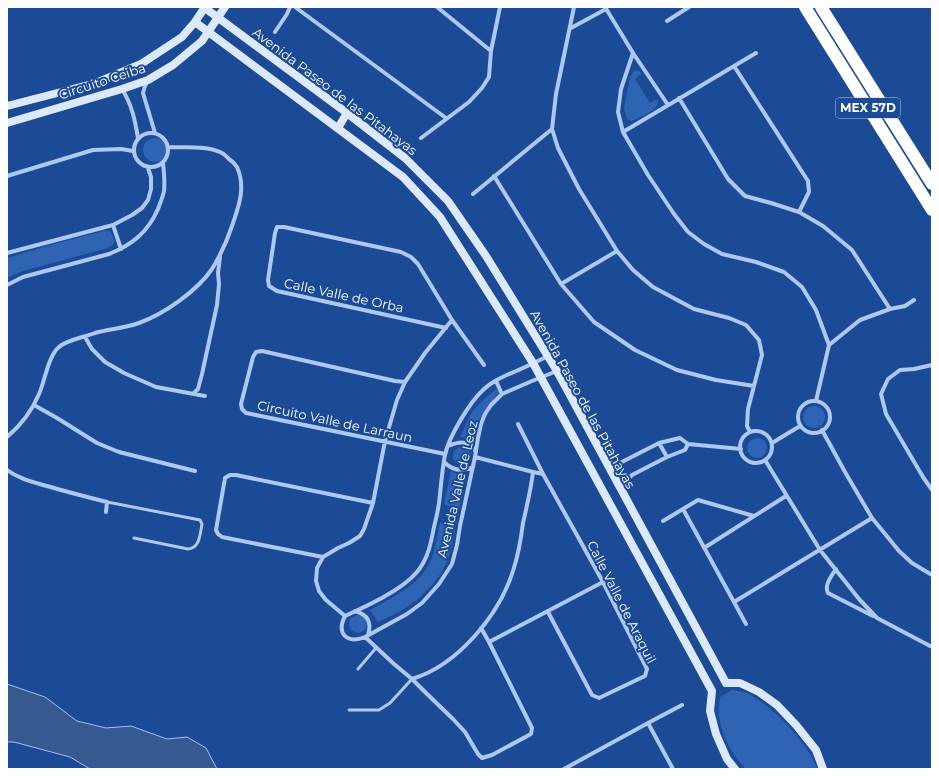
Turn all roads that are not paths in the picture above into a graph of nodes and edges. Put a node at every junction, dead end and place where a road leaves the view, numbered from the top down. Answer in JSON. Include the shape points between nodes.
{"nodes":[{"id":1,"x":205,"y":7,"type":"edge"},
{"id":2,"x":225,"y":7,"type":"edge"},
{"id":3,"x":290,"y":7,"type":"edge"},
{"id":4,"x":295,"y":7,"type":"edge"},
{"id":5,"x":437,"y":7,"type":"edge"},
{"id":6,"x":500,"y":7,"type":"edge"},
{"id":7,"x":574,"y":7,"type":"edge"},
{"id":8,"x":689,"y":7,"type":"edge"},
{"id":9,"x":805,"y":7,"type":"edge"},
{"id":10,"x":821,"y":7,"type":"edge"},
{"id":11,"x":605,"y":8,"type":"edge"},
{"id":12,"x":218,"y":17,"type":"junction"},
{"id":13,"x":667,"y":21,"type":"dead end"},
{"id":14,"x":195,"y":22,"type":"junction"},
{"id":15,"x":571,"y":28,"type":"junction"},
{"id":16,"x":208,"y":32,"type":"junction"},
{"id":17,"x":275,"y":32,"type":"dead end"},
{"id":18,"x":491,"y":51,"type":"junction"},
{"id":19,"x":633,"y":53,"type":"junction"},
{"id":20,"x":756,"y":53,"type":"dead end"},
{"id":21,"x":734,"y":66,"type":"junction"},
{"id":22,"x":148,"y":80,"type":"junction"},
{"id":23,"x":122,"y":89,"type":"junction"},
{"id":24,"x":679,"y":98,"type":"junction"},
{"id":25,"x":668,"y":105,"type":"junction"},
{"id":26,"x":7,"y":106,"type":"edge"},
{"id":27,"x":347,"y":114,"type":"junction"},
{"id":28,"x":446,"y":118,"type":"junction"},
{"id":29,"x":7,"y":122,"type":"edge"},
{"id":30,"x":338,"y":128,"type":"junction"},
{"id":31,"x":552,"y":128,"type":"junction"},
{"id":32,"x":623,"y":132,"type":"junction"},
{"id":33,"x":155,"y":133,"type":"junction"},
{"id":34,"x":138,"y":138,"type":"junction"},
{"id":35,"x":421,"y":138,"type":"dead end"},
{"id":36,"x":168,"y":148,"type":"junction"},
{"id":37,"x":134,"y":151,"type":"junction"},
{"id":38,"x":163,"y":163,"type":"junction"},
{"id":39,"x":148,"y":168,"type":"junction"},
{"id":40,"x":7,"y":176,"type":"edge"},
{"id":41,"x":494,"y":176,"type":"junction"},
{"id":42,"x":932,"y":184,"type":"edge"},
{"id":43,"x":473,"y":194,"type":"dead end"},
{"id":44,"x":932,"y":210,"type":"edge"},
{"id":45,"x":799,"y":212,"type":"junction"},
{"id":46,"x":113,"y":225,"type":"junction"},
{"id":47,"x":121,"y":249,"type":"junction"},
{"id":48,"x":617,"y":250,"type":"junction"},
{"id":49,"x":7,"y":253,"type":"edge"},
{"id":50,"x":220,"y":254,"type":"junction"},
{"id":51,"x":561,"y":284,"type":"junction"},
{"id":52,"x":7,"y":285,"type":"edge"},
{"id":53,"x":914,"y":300,"type":"dead end"},
{"id":54,"x":890,"y":309,"type":"junction"},
{"id":55,"x":452,"y":320,"type":"junction"},
{"id":56,"x":446,"y":328,"type":"junction"},
{"id":57,"x":86,"y":337,"type":"junction"},
{"id":58,"x":829,"y":345,"type":"junction"},
{"id":59,"x":548,"y":356,"type":"junction"},
{"id":60,"x":533,"y":363,"type":"junction"},
{"id":61,"x":484,"y":365,"type":"dead end"},
{"id":62,"x":931,"y":367,"type":"edge"},
{"id":63,"x":557,"y":371,"type":"junction"},
{"id":64,"x":541,"y":377,"type":"junction"},
{"id":65,"x":496,"y":381,"type":"junction"},
{"id":66,"x":405,"y":382,"type":"junction"},
{"id":67,"x":754,"y":386,"type":"junction"},
{"id":68,"x":194,"y":393,"type":"junction"},
{"id":69,"x":502,"y":394,"type":"junction"},
{"id":70,"x":205,"y":396,"type":"dead end"},
{"id":71,"x":816,"y":402,"type":"junction"},
{"id":72,"x":34,"y":405,"type":"junction"},
{"id":73,"x":518,"y":424,"type":"dead end"},
{"id":74,"x":800,"y":426,"type":"junction"},
{"id":75,"x":822,"y":430,"type":"junction"},
{"id":76,"x":750,"y":432,"type":"junction"},
{"id":77,"x":7,"y":437,"type":"edge"},
{"id":78,"x":385,"y":441,"type":"junction"},
{"id":79,"x":772,"y":442,"type":"junction"},
{"id":80,"x":659,"y":443,"type":"junction"},
{"id":81,"x":688,"y":444,"type":"junction"},
{"id":82,"x":448,"y":446,"type":"junction"},
{"id":83,"x":740,"y":449,"type":"junction"},
{"id":84,"x":476,"y":452,"type":"junction"},
{"id":85,"x":445,"y":454,"type":"junction"},
{"id":86,"x":475,"y":457,"type":"junction"},
{"id":87,"x":667,"y":457,"type":"junction"},
{"id":88,"x":604,"y":458,"type":"junction"},
{"id":89,"x":765,"y":460,"type":"junction"},
{"id":90,"x":444,"y":462,"type":"junction"},
{"id":91,"x":473,"y":467,"type":"junction"},
{"id":92,"x":7,"y":470,"type":"edge"},
{"id":93,"x":195,"y":470,"type":"dead end"},
{"id":94,"x":533,"y":472,"type":"junction"},
{"id":95,"x":543,"y":474,"type":"junction"},
{"id":96,"x":932,"y":490,"type":"edge"},
{"id":97,"x":623,"y":493,"type":"junction"},
{"id":98,"x":786,"y":496,"type":"junction"},
{"id":99,"x":107,"y":502,"type":"junction"},
{"id":100,"x":374,"y":504,"type":"junction"},
{"id":101,"x":683,"y":509,"type":"junction"},
{"id":102,"x":106,"y":512,"type":"dead end"},
{"id":103,"x":754,"y":516,"type":"junction"},
{"id":104,"x":872,"y":518,"type":"junction"},
{"id":105,"x":663,"y":521,"type":"dead end"},
{"id":106,"x":134,"y":538,"type":"dead end"},
{"id":107,"x":704,"y":548,"type":"junction"},
{"id":108,"x":820,"y":550,"type":"junction"},
{"id":109,"x":323,"y":557,"type":"junction"},
{"id":110,"x":836,"y":570,"type":"junction"},
{"id":111,"x":932,"y":575,"type":"edge"},
{"id":112,"x":603,"y":582,"type":"junction"},
{"id":113,"x":734,"y":602,"type":"junction"},
{"id":114,"x":356,"y":611,"type":"junction"},
{"id":115,"x":548,"y":612,"type":"junction"},
{"id":116,"x":345,"y":616,"type":"junction"},
{"id":117,"x":877,"y":618,"type":"junction"},
{"id":118,"x":746,"y":624,"type":"dead end"},
{"id":119,"x":481,"y":628,"type":"junction"},
{"id":120,"x":367,"y":636,"type":"junction"},
{"id":121,"x":489,"y":642,"type":"junction"},
{"id":122,"x":932,"y":647,"type":"edge"},
{"id":123,"x":376,"y":648,"type":"junction"},
{"id":124,"x":358,"y":669,"type":"dead end"},
{"id":125,"x":412,"y":679,"type":"junction"},
{"id":126,"x":726,"y":683,"type":"junction"},
{"id":127,"x":712,"y":691,"type":"junction"},
{"id":128,"x":682,"y":705,"type":"dead end"},
{"id":129,"x":349,"y":710,"type":"dead end"},
{"id":130,"x":648,"y":723,"type":"junction"},
{"id":131,"x":564,"y":769,"type":"edge"},
{"id":132,"x":673,"y":769,"type":"edge"},
{"id":133,"x":735,"y":769,"type":"edge"},
{"id":134,"x":823,"y":769,"type":"edge"}],
"edges":[{"from":1,"to":12,"type":"street","name":"Avenida Paseo de las Pitahayas"},
{"from":1,"to":14,"type":"street","name":"Circuito Ceiba"},
{"from":2,"to":12,"type":"street","name":"Circuito Ceiba"},
{"from":3,"to":17,"type":"street"},
{"from":4,"to":28,"type":"street"},
{"from":5,"to":18,"type":"street"},
{"from":6,"to":18,"type":"street"},
{"from":7,"to":15,"type":"street"},
{"from":8,"to":13,"type":"street"},
{"from":9,"to":44,"type":"highway","number":"MEX 57D"},
{"from":10,"to":42,"type":"highway","number":"MEX 57D"},
{"from":11,"to":15,"type":"street"},
{"from":11,"to":19,"type":"street"},
{"from":12,"to":16,"type":"street","name":"Circuito Ceiba"},
{"from":12,"to":27,"type":"street","name":"Avenida Paseo de las Pitahayas"},
{"from":14,"to":16,"type":"street","name":"Avenida Paseo de las Pitahayas"},
{"from":14,"to":26,"type":"street","name":"Circuito Ceiba","via":[[182,37],[141,64],[96,83]]},
{"from":15,"to":31,"type":"street","via":[[556,94]]},
{"from":16,"to":22,"type":"street","name":"Circuito Ceiba","via":[[202,41],[173,65]]},
{"from":16,"to":30,"type":"street","name":"Avenida Paseo de las Pitahayas"},
{"from":18,"to":28,"type":"street","via":[[489,77],[482,88],[469,102]]},
{"from":19,"to":25,"type":"street"},
{"from":19,"to":32,"type":"street","via":[[621,89],[618,112]]},
{"from":20,"to":21,"type":"street"},
{"from":21,"to":24,"type":"street"},
{"from":21,"to":45,"type":"street","via":[[808,181],[809,192]]},
{"from":22,"to":23,"type":"street","name":"Circuito Ceiba"},
{"from":22,"to":33,"type":"street","via":[[144,93]]},
{"from":23,"to":29,"type":"street","name":"Circuito Ceiba"},
{"from":23,"to":34,"type":"street","via":[[129,100]]},
{"from":24,"to":25,"type":"street"},
{"from":24,"to":45,"type":"street","via":[[728,179],[744,196]]},
{"from":25,"to":32,"type":"street"},
{"from":27,"to":30,"type":"street"},
{"from":27,"to":59,"type":"street","name":"Avenida Paseo de las Pitahayas","via":[[405,158],[448,201],[486,256]]},
{"from":28,"to":35,"type":"street"},
{"from":30,"to":60,"type":"street","name":"Avenida Paseo de las Pitahayas","via":[[403,177],[440,217]]},
{"from":31,"to":41,"type":"street"},
{"from":31,"to":48,"type":"street","via":[[558,148],[579,189]]},
{"from":32,"to":58,"type":"street","via":[[648,175],[688,232],[722,254],[784,272],[802,287],[816,310]]},
{"from":33,"to":34,"type":"street"},
{"from":33,"to":36,"type":"street","via":[[164,138]]},
{"from":34,"to":37,"type":"street"},
{"from":36,"to":38,"type":"street"},
{"from":36,"to":50,"type":"street","via":[[211,149],[222,153],[236,165],[241,178],[241,194]]},
{"from":37,"to":39,"type":"street","via":[[139,163]]},
{"from":37,"to":40,"type":"street","via":[[93,150]]},
{"from":38,"to":39,"type":"street"},
{"from":38,"to":47,"type":"street","via":[[164,191],[155,216],[135,240]]},
{"from":39,"to":46,"type":"street","via":[[152,189],[148,200],[142,208]]},
{"from":41,"to":43,"type":"street"},
{"from":41,"to":51,"type":"street"},
{"from":45,"to":54,"type":"street","via":[[823,226],[852,250]]},
{"from":46,"to":47,"type":"street"},
{"from":46,"to":49,"type":"street"},
{"from":47,"to":52,"type":"street","via":[[96,258],[22,276]]},
{"from":48,"to":51,"type":"street"},
{"from":48,"to":67,"type":"street","via":[[634,270],[654,287],[694,309],[729,318],[746,326],[759,340],[762,355]]},
{"from":50,"to":57,"type":"street","via":[[202,282],[179,302],[139,323]]},
{"from":50,"to":68,"type":"street","via":[[217,305],[202,374],[198,389]]},
{"from":51,"to":67,"type":"street","via":[[594,322],[635,350],[677,370]]},
{"from":53,"to":54,"type":"street","via":[[905,306]]},
{"from":54,"to":58,"type":"street","via":[[860,320]]},
{"from":55,"to":56,"type":"street"},
{"from":55,"to":56,"type":"street","name":"Calle Valle de Orba","via":[[418,264],[411,257],[401,252],[277,227],[268,280],[269,286],[277,291]]},
{"from":55,"to":61,"type":"street"},
{"from":56,"to":66,"type":"street"},
{"from":57,"to":68,"type":"street","via":[[92,349],[105,362],[124,373],[156,387]]},
{"from":57,"to":72,"type":"street","via":[[68,341],[54,352]]},
{"from":58,"to":71,"type":"street"},
{"from":59,"to":60,"type":"street","name":"Avenida Valle de Leoz"},
{"from":59,"to":63,"type":"street","name":"Avenida Paseo de las Pitahayas"},
{"from":60,"to":64,"type":"street","name":"Avenida Paseo de las Pitahayas"},
{"from":60,"to":65,"type":"street","name":"Avenida Valle de Leoz"},
{"from":62,"to":96,"type":"street","via":[[900,370],[888,379],[881,394],[886,414]]},
{"from":63,"to":64,"type":"street","name":"Avenida Valle de Leoz"},
{"from":63,"to":88,"type":"street","name":"Avenida Paseo de las Pitahayas"},
{"from":64,"to":69,"type":"street","name":"Avenida Valle de Leoz"},
{"from":64,"to":127,"type":"street","name":"Avenida Paseo de las Pitahayas"},
{"from":65,"to":69,"type":"street"},
{"from":65,"to":82,"type":"street","name":"Avenida Valle de Leoz","via":[[475,398]]},
{"from":66,"to":78,"type":"street"},
{"from":66,"to":78,"type":"street","name":"Circuito Valle de Larraun","via":[[262,351],[256,352],[253,357],[241,404],[246,413]]},
{"from":67,"to":76,"type":"street","via":[[748,409],[747,426]]},
{"from":68,"to":70,"type":"street"},
{"from":69,"to":84,"type":"street","name":"Avenida Valle de Leoz","via":[[485,414]]},
{"from":71,"to":74,"type":"street","via":[[804,404],[800,409]]},
{"from":71,"to":75,"type":"street","via":[[827,408],[829,414],[827,426]]},
{"from":72,"to":77,"type":"street"},
{"from":72,"to":93,"type":"street","via":[[97,443],[120,452]]},
{"from":73,"to":95,"type":"street","name":"Calle Valle de Araquil"},
{"from":74,"to":75,"type":"street","via":[[810,432]]},
{"from":74,"to":79,"type":"street"},
{"from":75,"to":104,"type":"street"},
{"from":76,"to":79,"type":"street","via":[[763,432]]},
{"from":76,"to":83,"type":"street","via":[[744,436]]},
{"from":78,"to":85,"type":"street","name":"Circuito Valle de Larraun"},
{"from":78,"to":100,"type":"street"},
{"from":79,"to":89,"type":"street","via":[[771,455]]},
{"from":80,"to":81,"type":"street","via":[[680,438]]},
{"from":80,"to":87,"type":"street"},
{"from":80,"to":88,"type":"street","via":[[618,464]]},
{"from":81,"to":83,"type":"street"},
{"from":81,"to":87,"type":"street","via":[[685,450]]},
{"from":82,"to":84,"type":"street","via":[[468,443]]},
{"from":82,"to":85,"type":"street","name":"Avenida Valle de Leoz"},
{"from":83,"to":89,"type":"street","via":[[750,462]]},
{"from":84,"to":86,"type":"street","name":"Avenida Valle de Leoz"},
{"from":85,"to":90,"type":"street","name":"Avenida Valle de Leoz"},
{"from":86,"to":91,"type":"street","name":"Avenida Valle de Leoz"},
{"from":86,"to":94,"type":"street"},
{"from":87,"to":97,"type":"street","via":[[632,475]]},
{"from":88,"to":97,"type":"street","name":"Avenida Paseo de las Pitahayas"},
{"from":89,"to":98,"type":"street"},
{"from":90,"to":91,"type":"street","via":[[454,470],[461,471]]},
{"from":90,"to":114,"type":"street","name":"Avenida Valle de Leoz","via":[[439,505],[422,566],[394,590]]},
{"from":91,"to":120,"type":"street","name":"Avenida Valle de Leoz","via":[[452,564],[422,603]]},
{"from":92,"to":99,"type":"street","via":[[26,480]]},
{"from":94,"to":95,"type":"street"},
{"from":94,"to":119,"type":"street","via":[[514,570],[507,588]]},
{"from":95,"to":112,"type":"street","name":"Calle Valle de Araquil"},
{"from":97,"to":126,"type":"street","name":"Avenida Paseo de las Pitahayas"},
{"from":98,"to":103,"type":"street"},
{"from":98,"to":108,"type":"street"},
{"from":99,"to":102,"type":"street"},
{"from":99,"to":106,"type":"lane","via":[[200,520],[202,524],[197,546],[193,549]]},
{"from":100,"to":109,"type":"street","via":[[360,536]]},
{"from":100,"to":109,"type":"street","via":[[236,475],[225,478],[216,530],[218,534],[222,537]]},
{"from":101,"to":103,"type":"street","via":[[698,500]]},
{"from":101,"to":105,"type":"street"},
{"from":101,"to":107,"type":"street"},
{"from":103,"to":107,"type":"street"},
{"from":104,"to":108,"type":"street"},
{"from":104,"to":111,"type":"street","via":[[899,551],[912,563]]},
{"from":107,"to":113,"type":"street"},
{"from":108,"to":110,"type":"street"},
{"from":108,"to":113,"type":"street"},
{"from":109,"to":116,"type":"street","via":[[317,568],[316,581],[319,591]]},
{"from":110,"to":117,"type":"street"},
{"from":110,"to":117,"type":"street","via":[[826,587],[828,593]]},
{"from":112,"to":115,"type":"street"},
{"from":112,"to":115,"type":"street","name":"Calle Valle de Araquil","via":[[647,669],[645,676],[599,698],[592,695]]},
{"from":113,"to":118,"type":"street"},
{"from":114,"to":116,"type":"street","name":"Avenida Valle de Leoz"},
{"from":114,"to":120,"type":"street","via":[[367,617],[370,623]]},
{"from":115,"to":121,"type":"street"},
{"from":116,"to":120,"type":"street","via":[[341,626],[345,636],[354,640]]},
{"from":117,"to":122,"type":"street"},
{"from":119,"to":121,"type":"street"},
{"from":119,"to":125,"type":"street","via":[[440,666]]},
{"from":120,"to":123,"type":"street"},
{"from":121,"to":125,"type":"street","via":[[532,728],[530,734],[492,755],[482,758],[465,732]]},
{"from":123,"to":124,"type":"lane"},
{"from":123,"to":125,"type":"street"},
{"from":125,"to":129,"type":"lane","via":[[390,703],[379,710]]},
{"from":126,"to":127,"type":"street"},
{"from":126,"to":134,"type":"street","via":[[740,683],[777,705],[816,750]]},
{"from":127,"to":133,"type":"street","via":[[710,711],[716,734],[727,760]]},
{"from":128,"to":130,"type":"street"},
{"from":130,"to":131,"type":"street"},
{"from":130,"to":132,"type":"street"}]}
